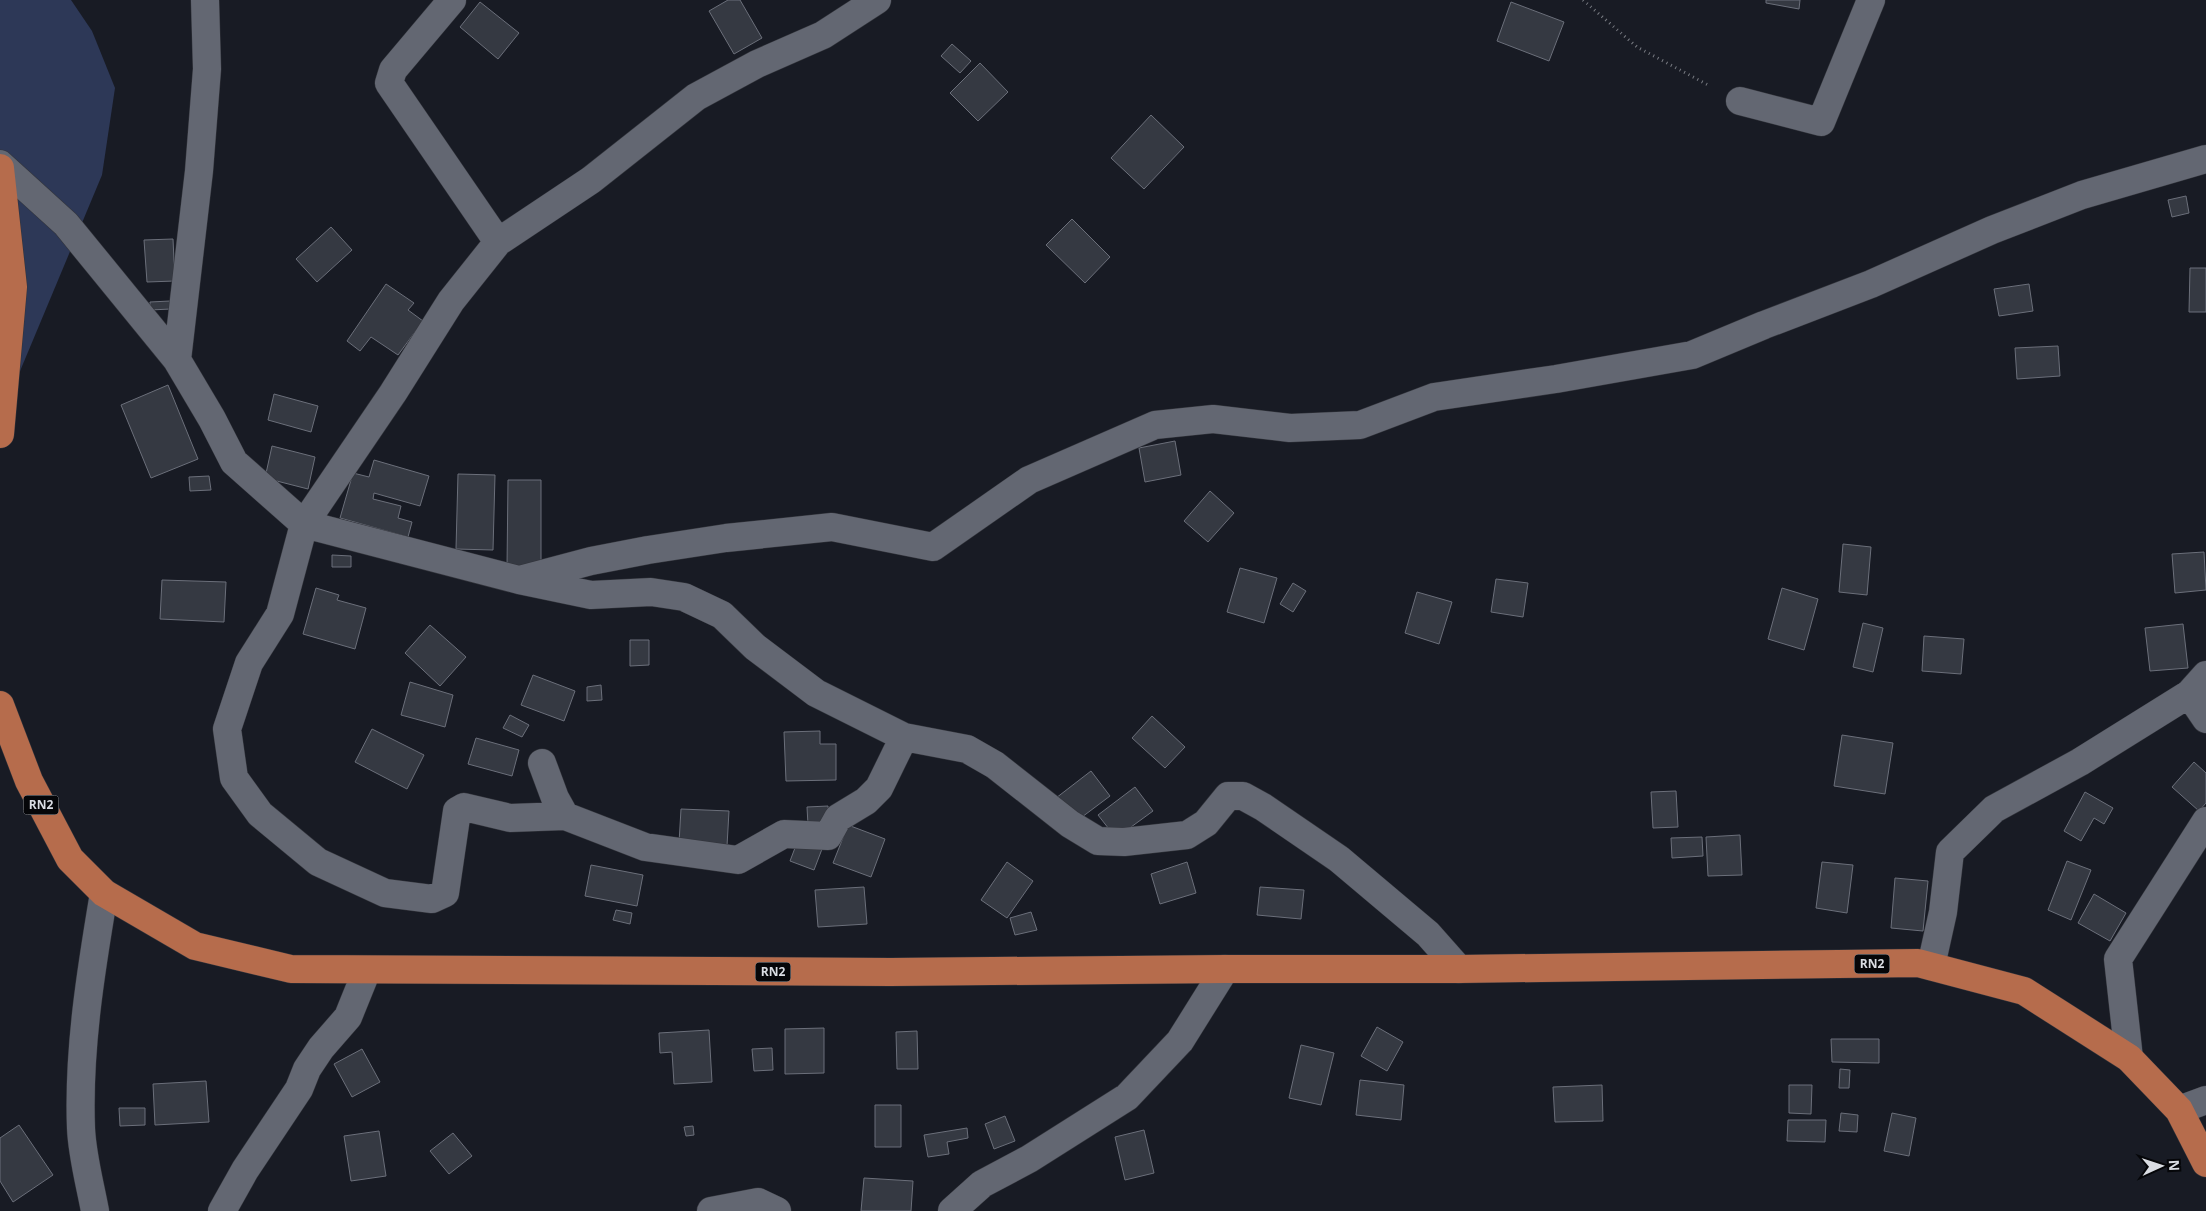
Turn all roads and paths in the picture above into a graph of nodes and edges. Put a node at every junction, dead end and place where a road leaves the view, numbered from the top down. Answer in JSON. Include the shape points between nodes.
{"nodes":[{"id":1,"x":205,"y":0,"type":"edge"},
{"id":2,"x":452,"y":0,"type":"edge"},
{"id":3,"x":877,"y":0,"type":"edge"},
{"id":4,"x":1582,"y":0,"type":"edge"},
{"id":5,"x":1871,"y":0,"type":"edge"},
{"id":6,"x":1740,"y":101,"type":"joint"},
{"id":7,"x":2206,"y":159,"type":"edge"},
{"id":8,"x":0,"y":166,"type":"edge"},
{"id":9,"x":498,"y":242,"type":"junction"},
{"id":10,"x":177,"y":360,"type":"junction"},
{"id":11,"x":0,"y":434,"type":"edge"},
{"id":12,"x":304,"y":524,"type":"junction"},
{"id":13,"x":518,"y":580,"type":"junction"},
{"id":14,"x":2197,"y":685,"type":"edge"},
{"id":15,"x":0,"y":705,"type":"edge"},
{"id":16,"x":2206,"y":719,"type":"edge"},
{"id":17,"x":904,"y":737,"type":"junction"},
{"id":18,"x":542,"y":763,"type":"dead end"},
{"id":19,"x":566,"y":816,"type":"junction"},
{"id":20,"x":2206,"y":821,"type":"edge"},
{"id":21,"x":104,"y":893,"type":"junction"},
{"id":22,"x":1930,"y":966,"type":"junction"},
{"id":23,"x":1225,"y":969,"type":"junction"},
{"id":24,"x":1459,"y":969,"type":"junction"},
{"id":25,"x":368,"y":970,"type":"junction"},
{"id":26,"x":2129,"y":1058,"type":"junction"},
{"id":27,"x":2206,"y":1100,"type":"edge"},
{"id":28,"x":2179,"y":1110,"type":"junction"},
{"id":29,"x":2206,"y":1163,"type":"edge"},
{"id":30,"x":95,"y":1211,"type":"edge"},
{"id":31,"x":222,"y":1211,"type":"edge"},
{"id":32,"x":711,"y":1211,"type":"edge"},
{"id":33,"x":777,"y":1211,"type":"edge"},
{"id":34,"x":952,"y":1211,"type":"edge"}],
"edges":[{"from":1,"to":10,"type":"street","via":[[207,69],[199,171]]},
{"from":2,"to":9,"type":"street","via":[[393,70],[390,83]]},
{"from":3,"to":9,"type":"street","via":[[823,35],[757,64],[696,97],[591,180]]},
{"from":4,"to":6,"type":"path","via":[[1637,46]]},
{"from":5,"to":6,"type":"street","via":[[1821,122]]},
{"from":7,"to":13,"type":"street","via":[[2082,195],[1692,355],[1434,397],[1360,425],[1290,428],[1213,419],[1155,425],[1029,480],[933,547],[832,527],[648,550]]},
{"from":8,"to":10,"type":"street","via":[[66,224]]},
{"from":8,"to":11,"type":"highway","via":[[13,287]]},
{"from":9,"to":12,"type":"street","via":[[451,301]]},
{"from":10,"to":12,"type":"street","via":[[234,462]]},
{"from":12,"to":13,"type":"street"},
{"from":12,"to":19,"type":"street","via":[[280,614],[249,663],[227,729],[234,778],[260,814],[318,862],[385,893],[432,899],[444,893],[457,811],[464,807],[510,818]]},
{"from":13,"to":17,"type":"street","via":[[591,595],[651,592],[684,597],[722,615],[755,647],[816,692]]},
{"from":14,"to":16,"type":"street"},
{"from":14,"to":22,"type":"street","via":[[2080,762],[1994,809],[1950,852],[1943,912]]},
{"from":15,"to":21,"type":"highway","number":"RN2","via":[[29,781],[70,859]]},
{"from":17,"to":19,"type":"street","via":[[879,788],[866,801],[838,818],[828,836],[784,834],[738,860],[646,846]]},
{"from":17,"to":24,"type":"street","via":[[967,749],[995,765],[1098,842],[1186,835],[1206,822],[1228,796],[1243,796],[1339,859],[1428,934]]},
{"from":18,"to":19,"type":"street","via":[[554,798]]},
{"from":20,"to":26,"type":"street","via":[[2118,958]]},
{"from":21,"to":25,"type":"highway","number":"RN2","via":[[195,946],[291,969]]},
{"from":21,"to":30,"type":"street","via":[[90,974],[81,1111],[81,1130]]},
{"from":22,"to":24,"type":"highway","number":"RN2","via":[[1918,963]]},
{"from":22,"to":26,"type":"highway","number":"RN2","via":[[2024,991]]},
{"from":23,"to":24,"type":"highway","number":"RN2"},
{"from":23,"to":25,"type":"highway","number":"RN2","via":[[891,972]]},
{"from":23,"to":34,"type":"street","via":[[1180,1041],[1127,1097],[1029,1159],[982,1184]]},
{"from":25,"to":31,"type":"street","via":[[348,1016],[307,1069],[299,1089]]},
{"from":26,"to":28,"type":"highway","number":"RN2"},
{"from":27,"to":28,"type":"street"},
{"from":28,"to":29,"type":"highway","number":"RN2"},
{"from":32,"to":33,"type":"street","via":[[758,1202]]}]}
